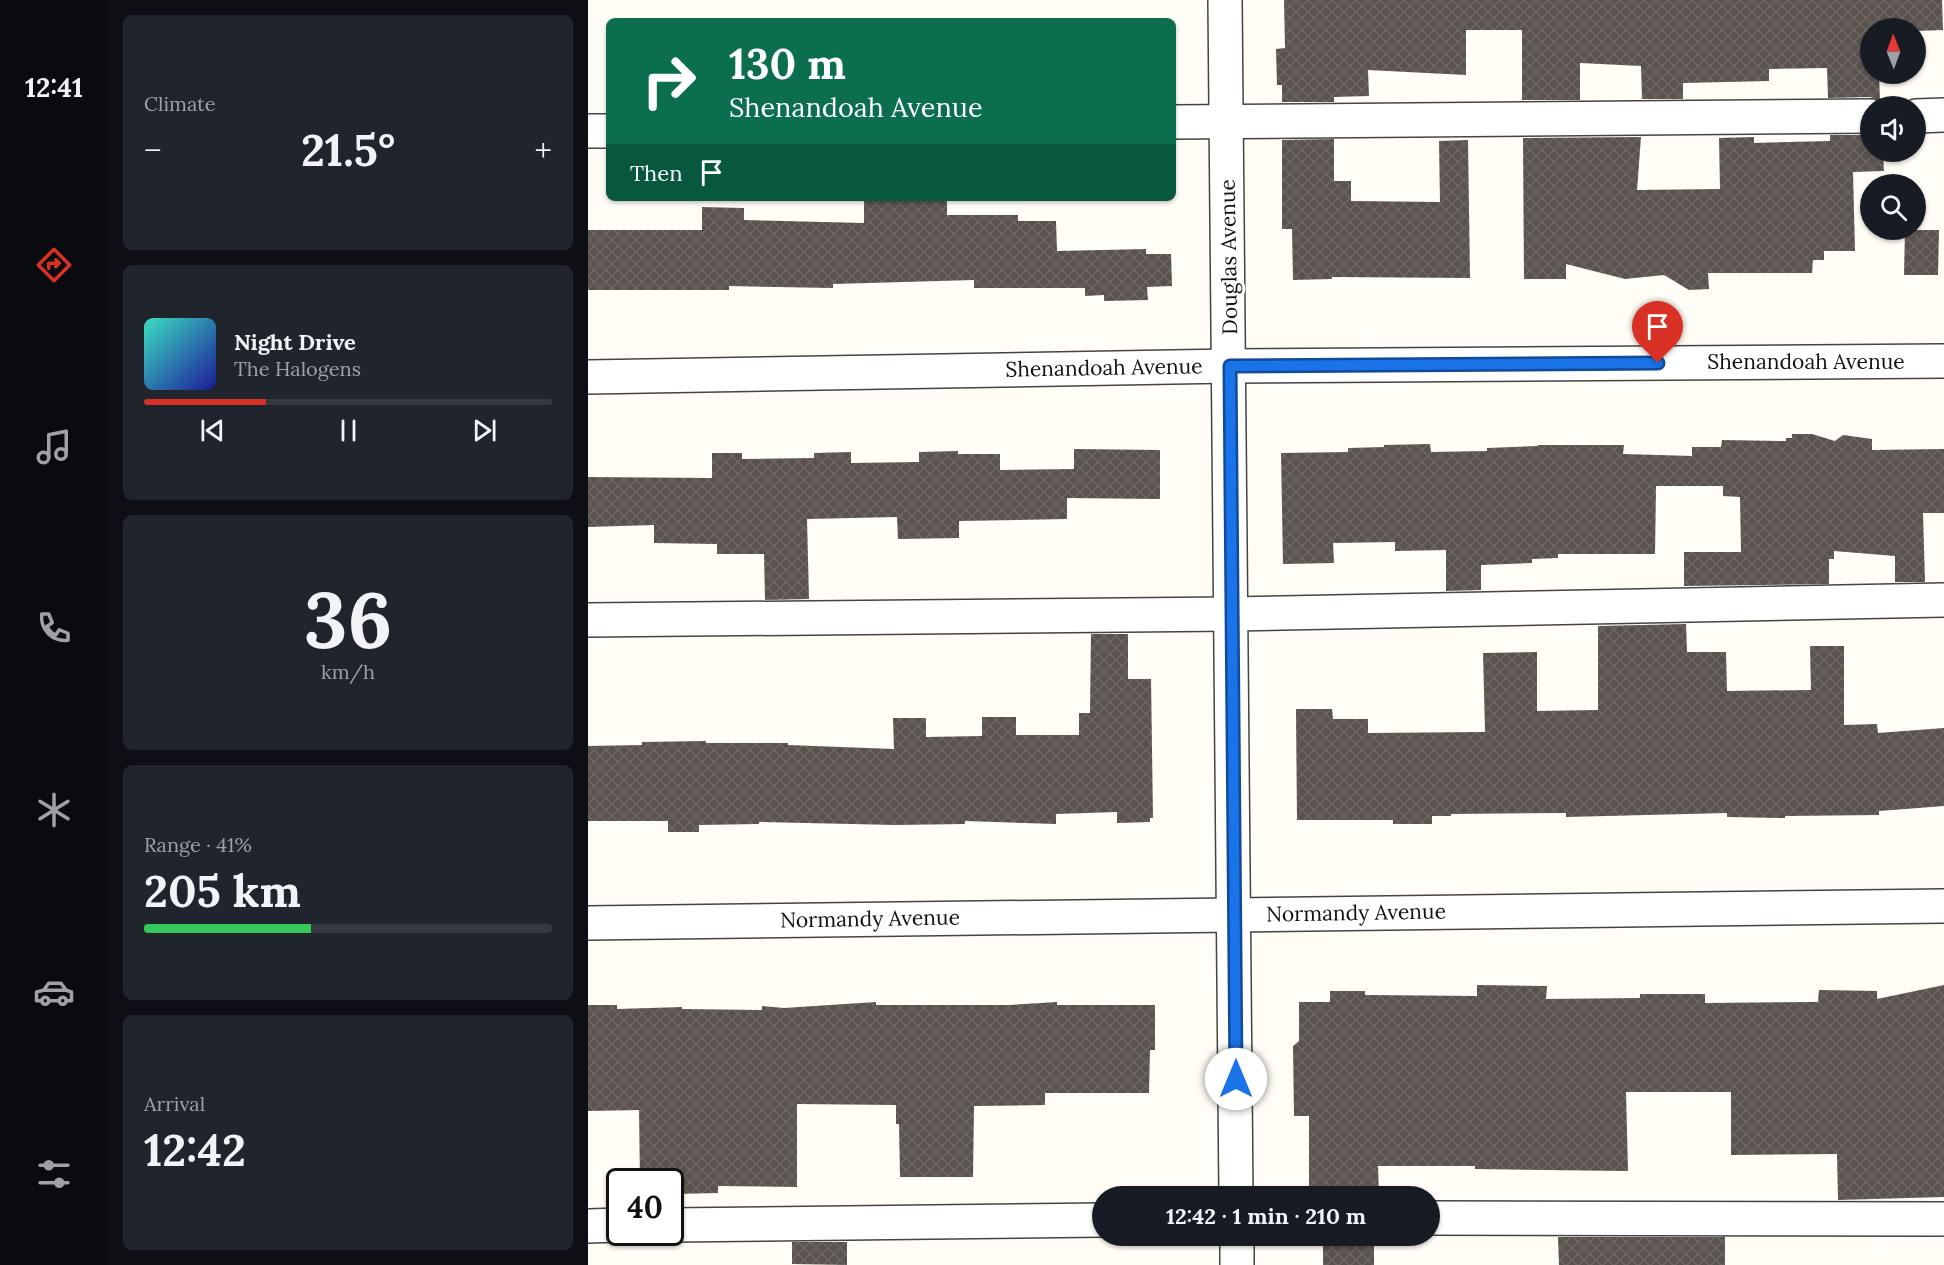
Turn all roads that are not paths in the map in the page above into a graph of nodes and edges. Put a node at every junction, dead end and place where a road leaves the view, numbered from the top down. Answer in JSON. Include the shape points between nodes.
{"nodes":[{"id":1,"x":1225,"y":0,"type":"edge"},
{"id":2,"x":1944,"y":115,"type":"edge"},
{"id":3,"x":1860,"y":116,"type":"edge"},
{"id":4,"x":1926,"y":116,"type":"edge"},
{"id":5,"x":1227,"y":121,"type":"junction"},
{"id":6,"x":1176,"y":122,"type":"edge"},
{"id":7,"x":588,"y":131,"type":"edge"},
{"id":8,"x":606,"y":131,"type":"edge"},
{"id":9,"x":1944,"y":361,"type":"edge"},
{"id":10,"x":1230,"y":366,"type":"junction"},
{"id":11,"x":588,"y":377,"type":"edge"},
{"id":12,"x":1944,"y":600,"type":"edge"},
{"id":13,"x":1232,"y":614,"type":"junction"},
{"id":14,"x":588,"y":620,"type":"edge"},
{"id":15,"x":1944,"y":906,"type":"edge"},
{"id":16,"x":1234,"y":914,"type":"junction"},
{"id":17,"x":588,"y":923,"type":"edge"},
{"id":18,"x":1236,"y":1186,"type":"edge"},
{"id":19,"x":1440,"y":1218,"type":"edge"},
{"id":20,"x":1944,"y":1219,"type":"edge"},
{"id":21,"x":1092,"y":1220,"type":"edge"},
{"id":22,"x":606,"y":1225,"type":"edge"},
{"id":23,"x":684,"y":1225,"type":"edge"},
{"id":24,"x":588,"y":1226,"type":"edge"},
{"id":25,"x":1237,"y":1246,"type":"edge"},
{"id":26,"x":1237,"y":1265,"type":"edge"}],
"edges":[{"from":1,"to":5,"type":"street","name":"Douglas Avenue"},
{"from":2,"to":4,"type":"street"},
{"from":3,"to":5,"type":"street"},
{"from":5,"to":6,"type":"street"},
{"from":5,"to":10,"type":"street","name":"Douglas Avenue"},
{"from":7,"to":8,"type":"street"},
{"from":9,"to":10,"type":"street","name":"Shenandoah Avenue"},
{"from":10,"to":11,"type":"street","name":"Shenandoah Avenue"},
{"from":10,"to":13,"type":"street","name":"Douglas Avenue"},
{"from":12,"to":13,"type":"street"},
{"from":13,"to":14,"type":"street"},
{"from":13,"to":16,"type":"street","name":"Douglas Avenue"},
{"from":15,"to":16,"type":"street","name":"Normandy Avenue"},
{"from":16,"to":17,"type":"street","name":"Normandy Avenue"},
{"from":16,"to":18,"type":"street","name":"Douglas Avenue"},
{"from":19,"to":20,"type":"street"},
{"from":21,"to":23,"type":"street"},
{"from":22,"to":24,"type":"street"},
{"from":25,"to":26,"type":"street"}]}
